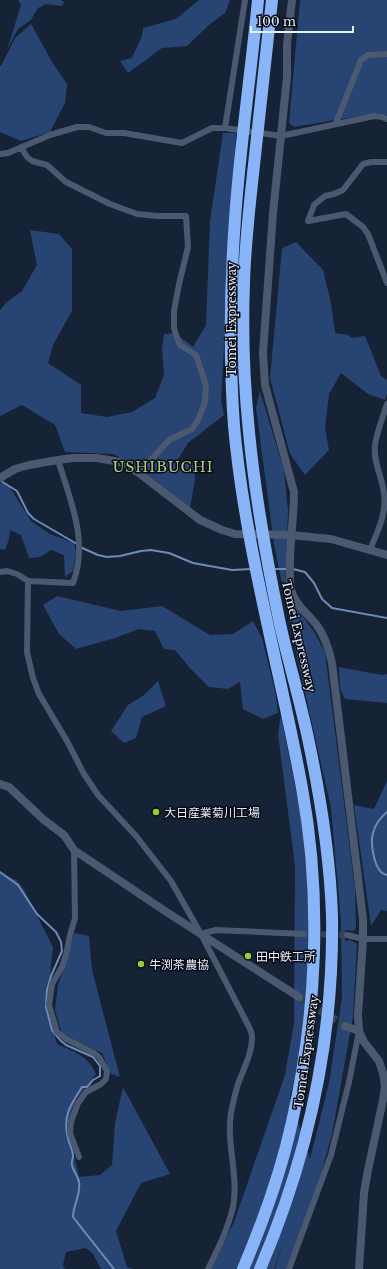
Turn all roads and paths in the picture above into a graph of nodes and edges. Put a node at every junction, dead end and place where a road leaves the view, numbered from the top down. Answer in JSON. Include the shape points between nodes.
{"nodes":[{"id":1,"x":245,"y":0,"type":"edge"},
{"id":2,"x":258,"y":0,"type":"edge"},
{"id":3,"x":272,"y":0,"type":"edge"},
{"id":4,"x":292,"y":0,"type":"edge"},
{"id":5,"x":387,"y":54,"type":"edge"},
{"id":6,"x":387,"y":119,"type":"edge"},
{"id":7,"x":336,"y":123,"type":"junction"},
{"id":8,"x":228,"y":129,"type":"junction"},
{"id":9,"x":279,"y":135,"type":"junction"},
{"id":10,"x":21,"y":147,"type":"junction"},
{"id":11,"x":0,"y":154,"type":"edge"},
{"id":12,"x":387,"y":162,"type":"edge"},
{"id":13,"x":387,"y":283,"type":"edge"},
{"id":14,"x":387,"y":404,"type":"edge"},
{"id":15,"x":58,"y":460,"type":"junction"},
{"id":16,"x":139,"y":473,"type":"junction"},
{"id":17,"x":0,"y":478,"type":"edge"},
{"id":18,"x":291,"y":535,"type":"junction"},
{"id":19,"x":370,"y":550,"type":"junction"},
{"id":20,"x":387,"y":555,"type":"edge"},
{"id":21,"x":0,"y":572,"type":"edge"},
{"id":22,"x":28,"y":581,"type":"junction"},
{"id":23,"x":0,"y":784,"type":"edge"},
{"id":24,"x":74,"y":850,"type":"junction"},
{"id":25,"x":201,"y":934,"type":"junction"},
{"id":26,"x":304,"y":934,"type":"tunnel mouth"},
{"id":27,"x":347,"y":935,"type":"tunnel mouth"},
{"id":28,"x":363,"y":939,"type":"junction"},
{"id":29,"x":387,"y":939,"type":"edge"},
{"id":30,"x":299,"y":997,"type":"tunnel mouth"},
{"id":31,"x":345,"y":1026,"type":"tunnel mouth"},
{"id":32,"x":359,"y":1030,"type":"junction"},
{"id":33,"x":79,"y":1157,"type":"dead end"},
{"id":34,"x":208,"y":1269,"type":"edge"},
{"id":35,"x":243,"y":1269,"type":"edge"},
{"id":36,"x":260,"y":1269,"type":"edge"},
{"id":37,"x":289,"y":1269,"type":"edge"},
{"id":38,"x":359,"y":1269,"type":"edge"}],
"edges":[{"from":1,"to":8,"type":"street"},
{"from":2,"to":35,"type":"highway","name":"Tomei Expressway","via":[[235,217],[230,320],[231,372],[243,500],[302,791],[310,847],[314,943],[307,1036],[292,1123],[268,1202]]},
{"from":3,"to":36,"type":"highway","name":"Tomei Expressway","via":[[247,233],[243,333],[245,386],[257,497],[280,623],[318,790],[332,916],[326,1033],[313,1105],[292,1186]]},
{"from":4,"to":9,"type":"street","via":[[287,44],[288,77]]},
{"from":5,"to":7,"type":"street","via":[[368,55],[361,60]]},
{"from":6,"to":7,"type":"street","via":[[374,116]]},
{"from":7,"to":9,"type":"street"},
{"from":8,"to":9,"type":"street"},
{"from":8,"to":10,"type":"street","via":[[212,128],[182,143],[77,127]]},
{"from":9,"to":18,"type":"street","via":[[263,353],[265,385],[294,492]]},
{"from":10,"to":11,"type":"street"},
{"from":10,"to":16,"type":"street","via":[[32,161],[47,165],[66,182],[110,204],[137,214],[186,216],[188,247],[174,311],[174,328],[180,345],[196,355],[206,385],[205,402],[192,429],[169,440]]},
{"from":12,"to":13,"type":"street","via":[[363,164],[343,190],[325,196],[314,205],[308,221],[346,214],[363,227]]},
{"from":14,"to":19,"type":"street","via":[[375,446],[384,506],[380,526]]},
{"from":15,"to":16,"type":"street","via":[[96,458],[120,462]]},
{"from":15,"to":17,"type":"street","via":[[29,464]]},
{"from":15,"to":22,"type":"street","via":[[78,530],[79,553],[76,575],[73,582]]},
{"from":16,"to":18,"type":"street","via":[[200,520],[217,528],[235,534]]},
{"from":18,"to":19,"type":"street","via":[[331,539]]},
{"from":18,"to":28,"type":"street","via":[[291,590],[323,635],[332,663],[361,893]]},
{"from":19,"to":20,"type":"street"},
{"from":21,"to":22,"type":"street","via":[[17,574]]},
{"from":22,"to":25,"type":"street","via":[[27,652],[39,694],[98,795],[136,836],[171,881]]},
{"from":23,"to":24,"type":"street","via":[[9,787],[64,835]]},
{"from":24,"to":25,"type":"street"},
{"from":24,"to":33,"type":"street","via":[[75,918],[62,967],[52,984],[50,1004],[57,1032],[94,1053],[107,1071],[106,1079],[86,1092],[78,1103],[71,1122],[70,1134]]},
{"from":25,"to":26,"type":"street","via":[[216,930]]},
{"from":25,"to":30,"type":"street"},
{"from":25,"to":34,"type":"street","via":[[252,1036],[248,1059],[235,1094],[229,1131],[235,1179],[234,1202],[226,1229]]},
{"from":27,"to":28,"type":"street"},
{"from":28,"to":29,"type":"street"},
{"from":28,"to":32,"type":"street"},
{"from":31,"to":32,"type":"street"},
{"from":32,"to":37,"type":"street","via":[[331,1155]]},
{"from":32,"to":38,"type":"street","via":[[364,1042],[379,1062],[385,1086],[364,1193]]}]}
